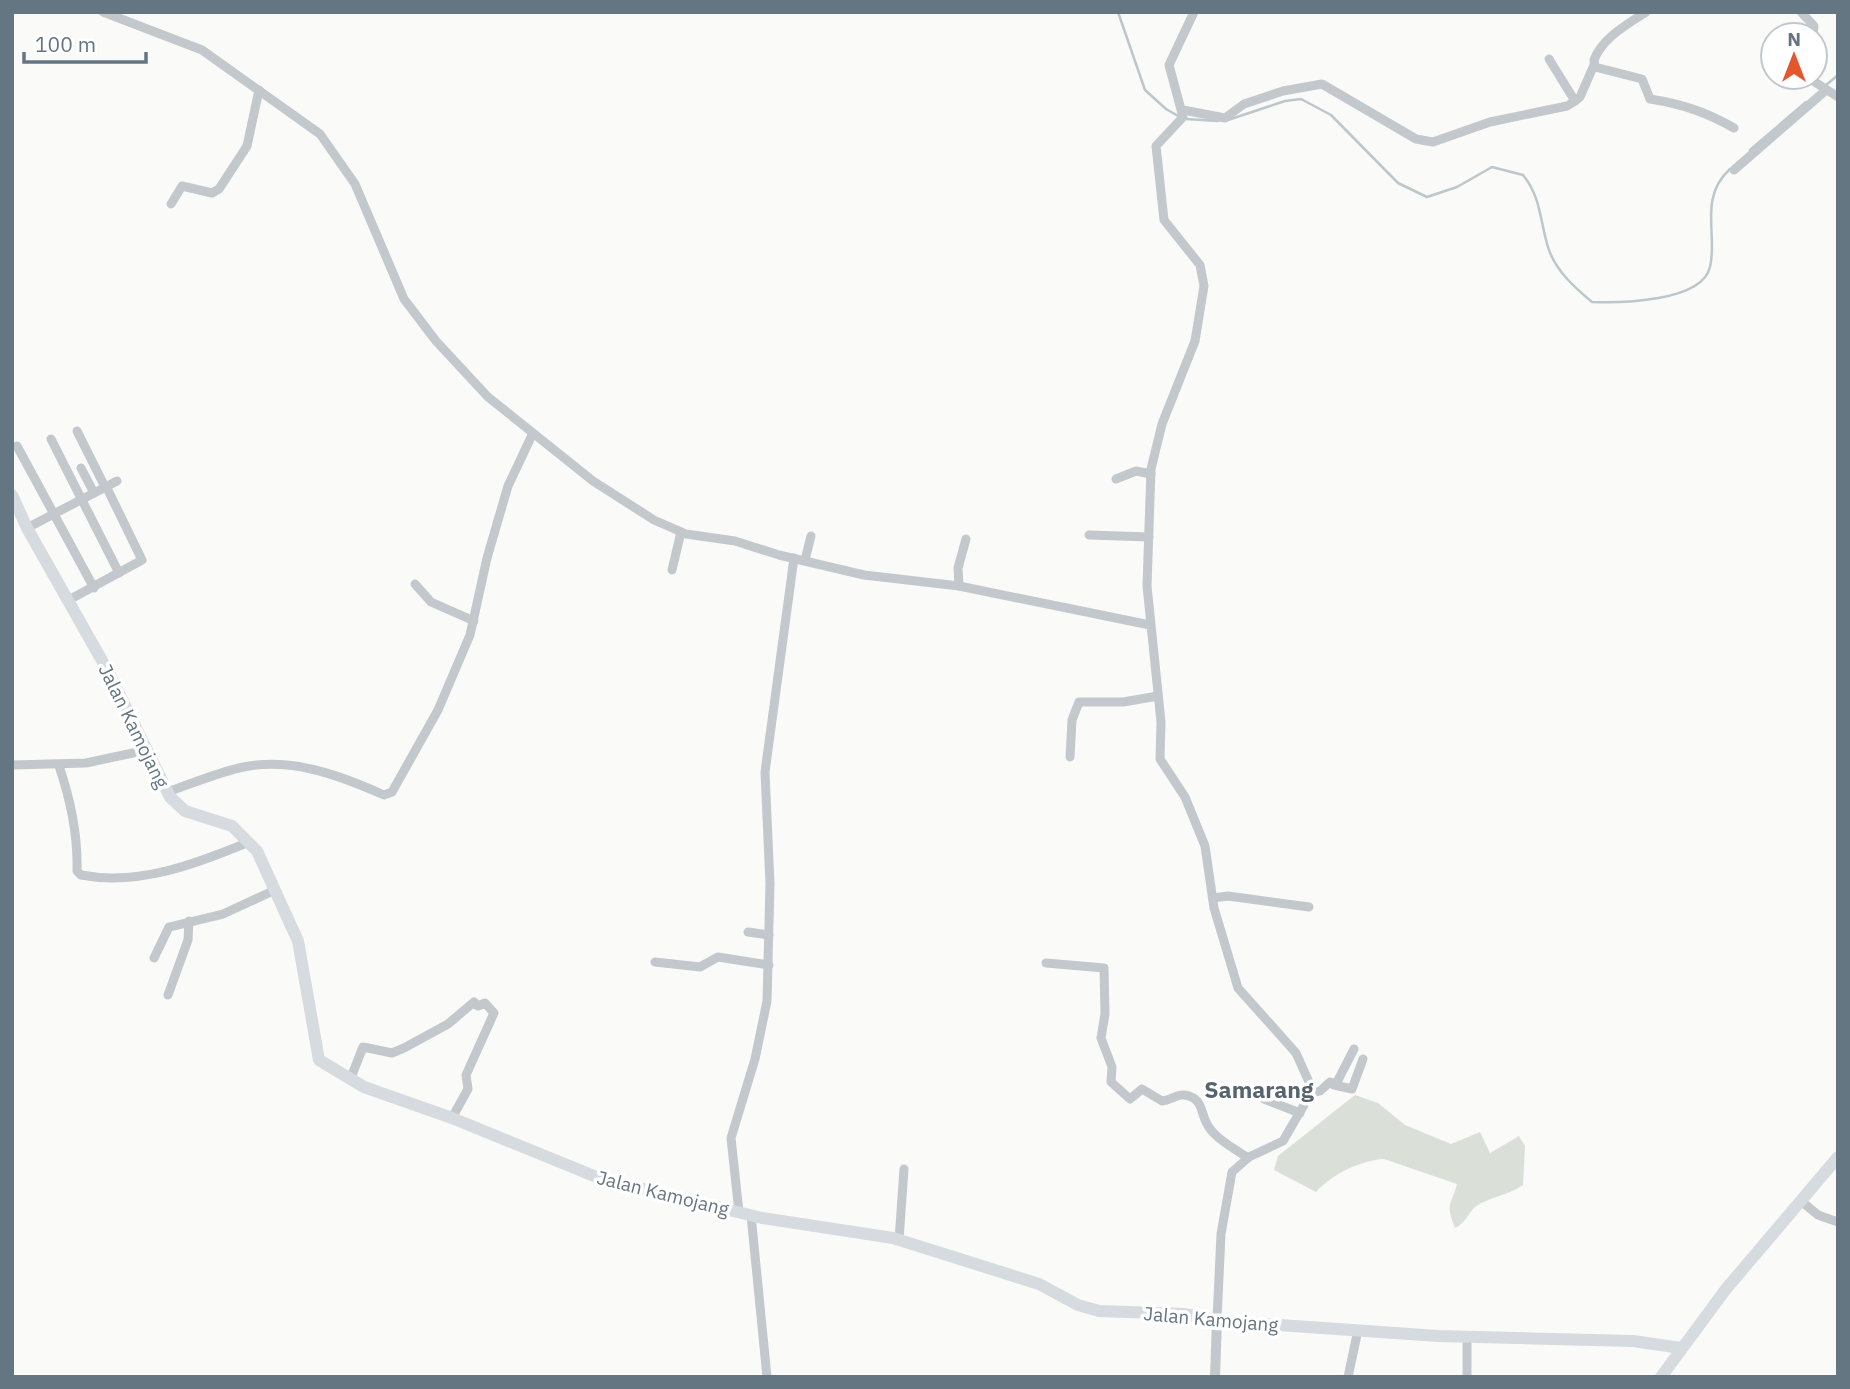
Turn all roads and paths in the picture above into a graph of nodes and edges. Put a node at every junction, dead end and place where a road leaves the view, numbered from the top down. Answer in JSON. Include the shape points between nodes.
{"nodes":[{"id":1,"x":103,"y":12,"type":"edge"},
{"id":2,"x":1194,"y":12,"type":"edge"},
{"id":3,"x":1646,"y":12,"type":"edge"},
{"id":4,"x":1549,"y":59,"type":"dead end"},
{"id":5,"x":1594,"y":65,"type":"junction"},
{"id":6,"x":259,"y":90,"type":"junction"},
{"id":7,"x":1820,"y":91,"type":"edge"},
{"id":8,"x":1575,"y":101,"type":"junction"},
{"id":9,"x":1183,"y":114,"type":"junction"},
{"id":10,"x":1734,"y":128,"type":"dead end"},
{"id":11,"x":1734,"y":170,"type":"dead end"},
{"id":12,"x":171,"y":204,"type":"dead end"},
{"id":13,"x":77,"y":431,"type":"dead end"},
{"id":14,"x":533,"y":433,"type":"junction"},
{"id":15,"x":51,"y":439,"type":"dead end"},
{"id":16,"x":17,"y":446,"type":"dead end"},
{"id":17,"x":81,"y":468,"type":"dead end"},
{"id":18,"x":1151,"y":474,"type":"junction"},
{"id":19,"x":1116,"y":478,"type":"dead end"},
{"id":20,"x":117,"y":481,"type":"dead end"},
{"id":21,"x":105,"y":487,"type":"junction"},
{"id":22,"x":94,"y":493,"type":"junction"},
{"id":23,"x":12,"y":495,"type":"edge"},
{"id":24,"x":81,"y":500,"type":"junction"},
{"id":25,"x":54,"y":517,"type":"junction"},
{"id":26,"x":27,"y":528,"type":"junction"},
{"id":27,"x":681,"y":532,"type":"junction"},
{"id":28,"x":1089,"y":535,"type":"dead end"},
{"id":29,"x":811,"y":536,"type":"dead end"},
{"id":30,"x":1149,"y":537,"type":"junction"},
{"id":31,"x":966,"y":539,"type":"dead end"},
{"id":32,"x":794,"y":558,"type":"junction"},
{"id":33,"x":805,"y":560,"type":"junction"},
{"id":34,"x":672,"y":570,"type":"dead end"},
{"id":35,"x":119,"y":573,"type":"junction"},
{"id":36,"x":415,"y":584,"type":"dead end"},
{"id":37,"x":959,"y":586,"type":"junction"},
{"id":38,"x":93,"y":588,"type":"junction"},
{"id":39,"x":67,"y":601,"type":"junction"},
{"id":40,"x":474,"y":621,"type":"junction"},
{"id":41,"x":1150,"y":625,"type":"junction"},
{"id":42,"x":1158,"y":696,"type":"junction"},
{"id":43,"x":147,"y":750,"type":"junction"},
{"id":44,"x":1070,"y":757,"type":"dead end"},
{"id":45,"x":12,"y":765,"type":"edge"},
{"id":46,"x":59,"y":766,"type":"junction"},
{"id":47,"x":167,"y":792,"type":"junction"},
{"id":48,"x":248,"y":842,"type":"junction"},
{"id":49,"x":275,"y":890,"type":"junction"},
{"id":50,"x":1213,"y":898,"type":"junction"},
{"id":51,"x":1309,"y":907,"type":"dead end"},
{"id":52,"x":189,"y":921,"type":"junction"},
{"id":53,"x":748,"y":932,"type":"dead end"},
{"id":54,"x":769,"y":935,"type":"junction"},
{"id":55,"x":154,"y":958,"type":"dead end"},
{"id":56,"x":655,"y":962,"type":"dead end"},
{"id":57,"x":1046,"y":963,"type":"dead end"},
{"id":58,"x":769,"y":965,"type":"junction"},
{"id":59,"x":169,"y":995,"type":"dead end"},
{"id":60,"x":1354,"y":1049,"type":"dead end"},
{"id":61,"x":1363,"y":1059,"type":"dead end"},
{"id":62,"x":349,"y":1080,"type":"junction"},
{"id":63,"x":1334,"y":1085,"type":"junction"},
{"id":64,"x":1308,"y":1094,"type":"junction"},
{"id":65,"x":1264,"y":1099,"type":"dead end"},
{"id":66,"x":1300,"y":1113,"type":"junction"},
{"id":67,"x":452,"y":1118,"type":"junction"},
{"id":68,"x":1838,"y":1157,"type":"edge"},
{"id":69,"x":1248,"y":1158,"type":"junction"},
{"id":70,"x":904,"y":1169,"type":"dead end"},
{"id":71,"x":1801,"y":1201,"type":"junction"},
{"id":72,"x":745,"y":1214,"type":"junction"},
{"id":73,"x":1838,"y":1222,"type":"edge"},
{"id":74,"x":899,"y":1240,"type":"junction"},
{"id":75,"x":1217,"y":1320,"type":"junction"},
{"id":76,"x":1358,"y":1330,"type":"junction"},
{"id":77,"x":1467,"y":1337,"type":"junction"},
{"id":78,"x":1681,"y":1348,"type":"junction"},
{"id":79,"x":767,"y":1377,"type":"edge"},
{"id":80,"x":1215,"y":1377,"type":"edge"},
{"id":81,"x":1349,"y":1377,"type":"edge"},
{"id":82,"x":1467,"y":1377,"type":"edge"},
{"id":83,"x":1661,"y":1377,"type":"edge"}],
"edges":[{"from":1,"to":6,"type":"street","via":[[202,50]]},
{"from":2,"to":9,"type":"street","via":[[1169,65]]},
{"from":3,"to":5,"type":"street","via":[[1612,35],[1596,54]]},
{"from":4,"to":8,"type":"street"},
{"from":5,"to":8,"type":"street"},
{"from":5,"to":10,"type":"street","via":[[1645,81],[1650,99],[1706,112]]},
{"from":6,"to":12,"type":"street","via":[[247,146],[219,189],[208,192],[182,186]]},
{"from":6,"to":14,"type":"street","via":[[323,136],[355,184],[416,317],[488,397]]},
{"from":7,"to":11,"type":"street"},
{"from":8,"to":9,"type":"street","via":[[1433,142],[1416,139],[1322,84],[1244,104],[1225,118]]},
{"from":9,"to":18,"type":"street","via":[[1156,146],[1161,210],[1176,239],[1200,265],[1204,294],[1195,341],[1162,424]]},
{"from":13,"to":21,"type":"street"},
{"from":14,"to":27,"type":"street","via":[[593,481]]},
{"from":14,"to":40,"type":"street","via":[[508,486]]},
{"from":15,"to":24,"type":"street"},
{"from":16,"to":25,"type":"street"},
{"from":17,"to":22,"type":"street"},
{"from":18,"to":19,"type":"street","via":[[1136,471]]},
{"from":18,"to":30,"type":"street"},
{"from":20,"to":21,"type":"street"},
{"from":21,"to":22,"type":"street"},
{"from":21,"to":35,"type":"street","via":[[143,558]]},
{"from":22,"to":24,"type":"street"},
{"from":23,"to":26,"type":"main road","name":"Jalan Kamojang"},
{"from":24,"to":25,"type":"street"},
{"from":24,"to":35,"type":"street"},
{"from":25,"to":26,"type":"street"},
{"from":25,"to":38,"type":"street"},
{"from":26,"to":39,"type":"main road","name":"Jalan Kamojang"},
{"from":27,"to":32,"type":"street"},
{"from":27,"to":34,"type":"street"},
{"from":28,"to":30,"type":"street"},
{"from":29,"to":33,"type":"street"},
{"from":30,"to":41,"type":"street"},
{"from":31,"to":37,"type":"street","via":[[958,568]]},
{"from":32,"to":33,"type":"street"},
{"from":32,"to":54,"type":"street","via":[[765,772]]},
{"from":33,"to":37,"type":"street","via":[[864,575]]},
{"from":35,"to":38,"type":"street"},
{"from":36,"to":40,"type":"street","via":[[431,602]]},
{"from":37,"to":41,"type":"street"},
{"from":38,"to":39,"type":"street"},
{"from":39,"to":43,"type":"main road","name":"Jalan Kamojang"},
{"from":40,"to":47,"type":"street","via":[[438,710],[391,793],[384,795],[319,770],[253,766]]},
{"from":41,"to":42,"type":"street"},
{"from":42,"to":44,"type":"street","via":[[1131,702],[1079,702],[1071,727]]},
{"from":42,"to":50,"type":"street","via":[[1161,762],[1180,787],[1201,833]]},
{"from":43,"to":46,"type":"street"},
{"from":43,"to":47,"type":"main road","name":"Jalan Kamojang"},
{"from":45,"to":46,"type":"street"},
{"from":46,"to":48,"type":"street","via":[[78,837],[77,871],[81,875],[144,877]]},
{"from":47,"to":48,"type":"main road","name":"Jalan Kamojang","via":[[185,811],[232,825]]},
{"from":48,"to":49,"type":"main road","name":"Jalan Kamojang","via":[[262,859]]},
{"from":49,"to":52,"type":"street","via":[[244,906]]},
{"from":49,"to":62,"type":"main road","name":"Jalan Kamojang","via":[[298,941],[317,1056]]},
{"from":50,"to":51,"type":"street"},
{"from":50,"to":64,"type":"street","via":[[1238,988],[1296,1053],[1308,1076]]},
{"from":52,"to":55,"type":"street","via":[[165,930]]},
{"from":52,"to":59,"type":"street","via":[[188,940]]},
{"from":53,"to":54,"type":"street"},
{"from":54,"to":58,"type":"street"},
{"from":56,"to":58,"type":"street","via":[[700,967],[718,957]]},
{"from":57,"to":69,"type":"street","via":[[1104,968],[1101,1038],[1112,1067],[1111,1082],[1130,1099],[1142,1089],[1162,1101],[1182,1095],[1193,1098],[1215,1133]]},
{"from":58,"to":72,"type":"street","via":[[757,1051],[732,1130],[731,1149]]},
{"from":60,"to":63,"type":"street"},
{"from":61,"to":63,"type":"street","via":[[1352,1089]]},
{"from":62,"to":67,"type":"main road","name":"Jalan Kamojang"},
{"from":62,"to":67,"type":"street","via":[[363,1048],[395,1052],[445,1026],[474,1002],[478,1006],[485,1003],[494,1013],[466,1075],[468,1089]]},
{"from":63,"to":64,"type":"street","via":[[1330,1082]]},
{"from":64,"to":66,"type":"street"},
{"from":65,"to":66,"type":"street"},
{"from":66,"to":69,"type":"street","via":[[1281,1143]]},
{"from":67,"to":72,"type":"main road","name":"Jalan Kamojang","via":[[599,1178]]},
{"from":68,"to":71,"type":"main road"},
{"from":69,"to":75,"type":"street","via":[[1235,1168],[1230,1183],[1220,1242]]},
{"from":70,"to":74,"type":"street"},
{"from":71,"to":73,"type":"street","via":[[1815,1213]]},
{"from":71,"to":78,"type":"main road"},
{"from":72,"to":74,"type":"main road","name":"Jalan Kamojang"},
{"from":72,"to":79,"type":"street"},
{"from":74,"to":75,"type":"main road","name":"Jalan Kamojang","via":[[1039,1284],[1099,1311],[1191,1314]]},
{"from":75,"to":76,"type":"main road","name":"Jalan Kamojang"},
{"from":75,"to":80,"type":"street"},
{"from":76,"to":77,"type":"main road","name":"Jalan Kamojang"},
{"from":76,"to":81,"type":"street"},
{"from":77,"to":78,"type":"main road","name":"Jalan Kamojang","via":[[1633,1341]]},
{"from":77,"to":82,"type":"street"},
{"from":78,"to":83,"type":"main road"}]}
